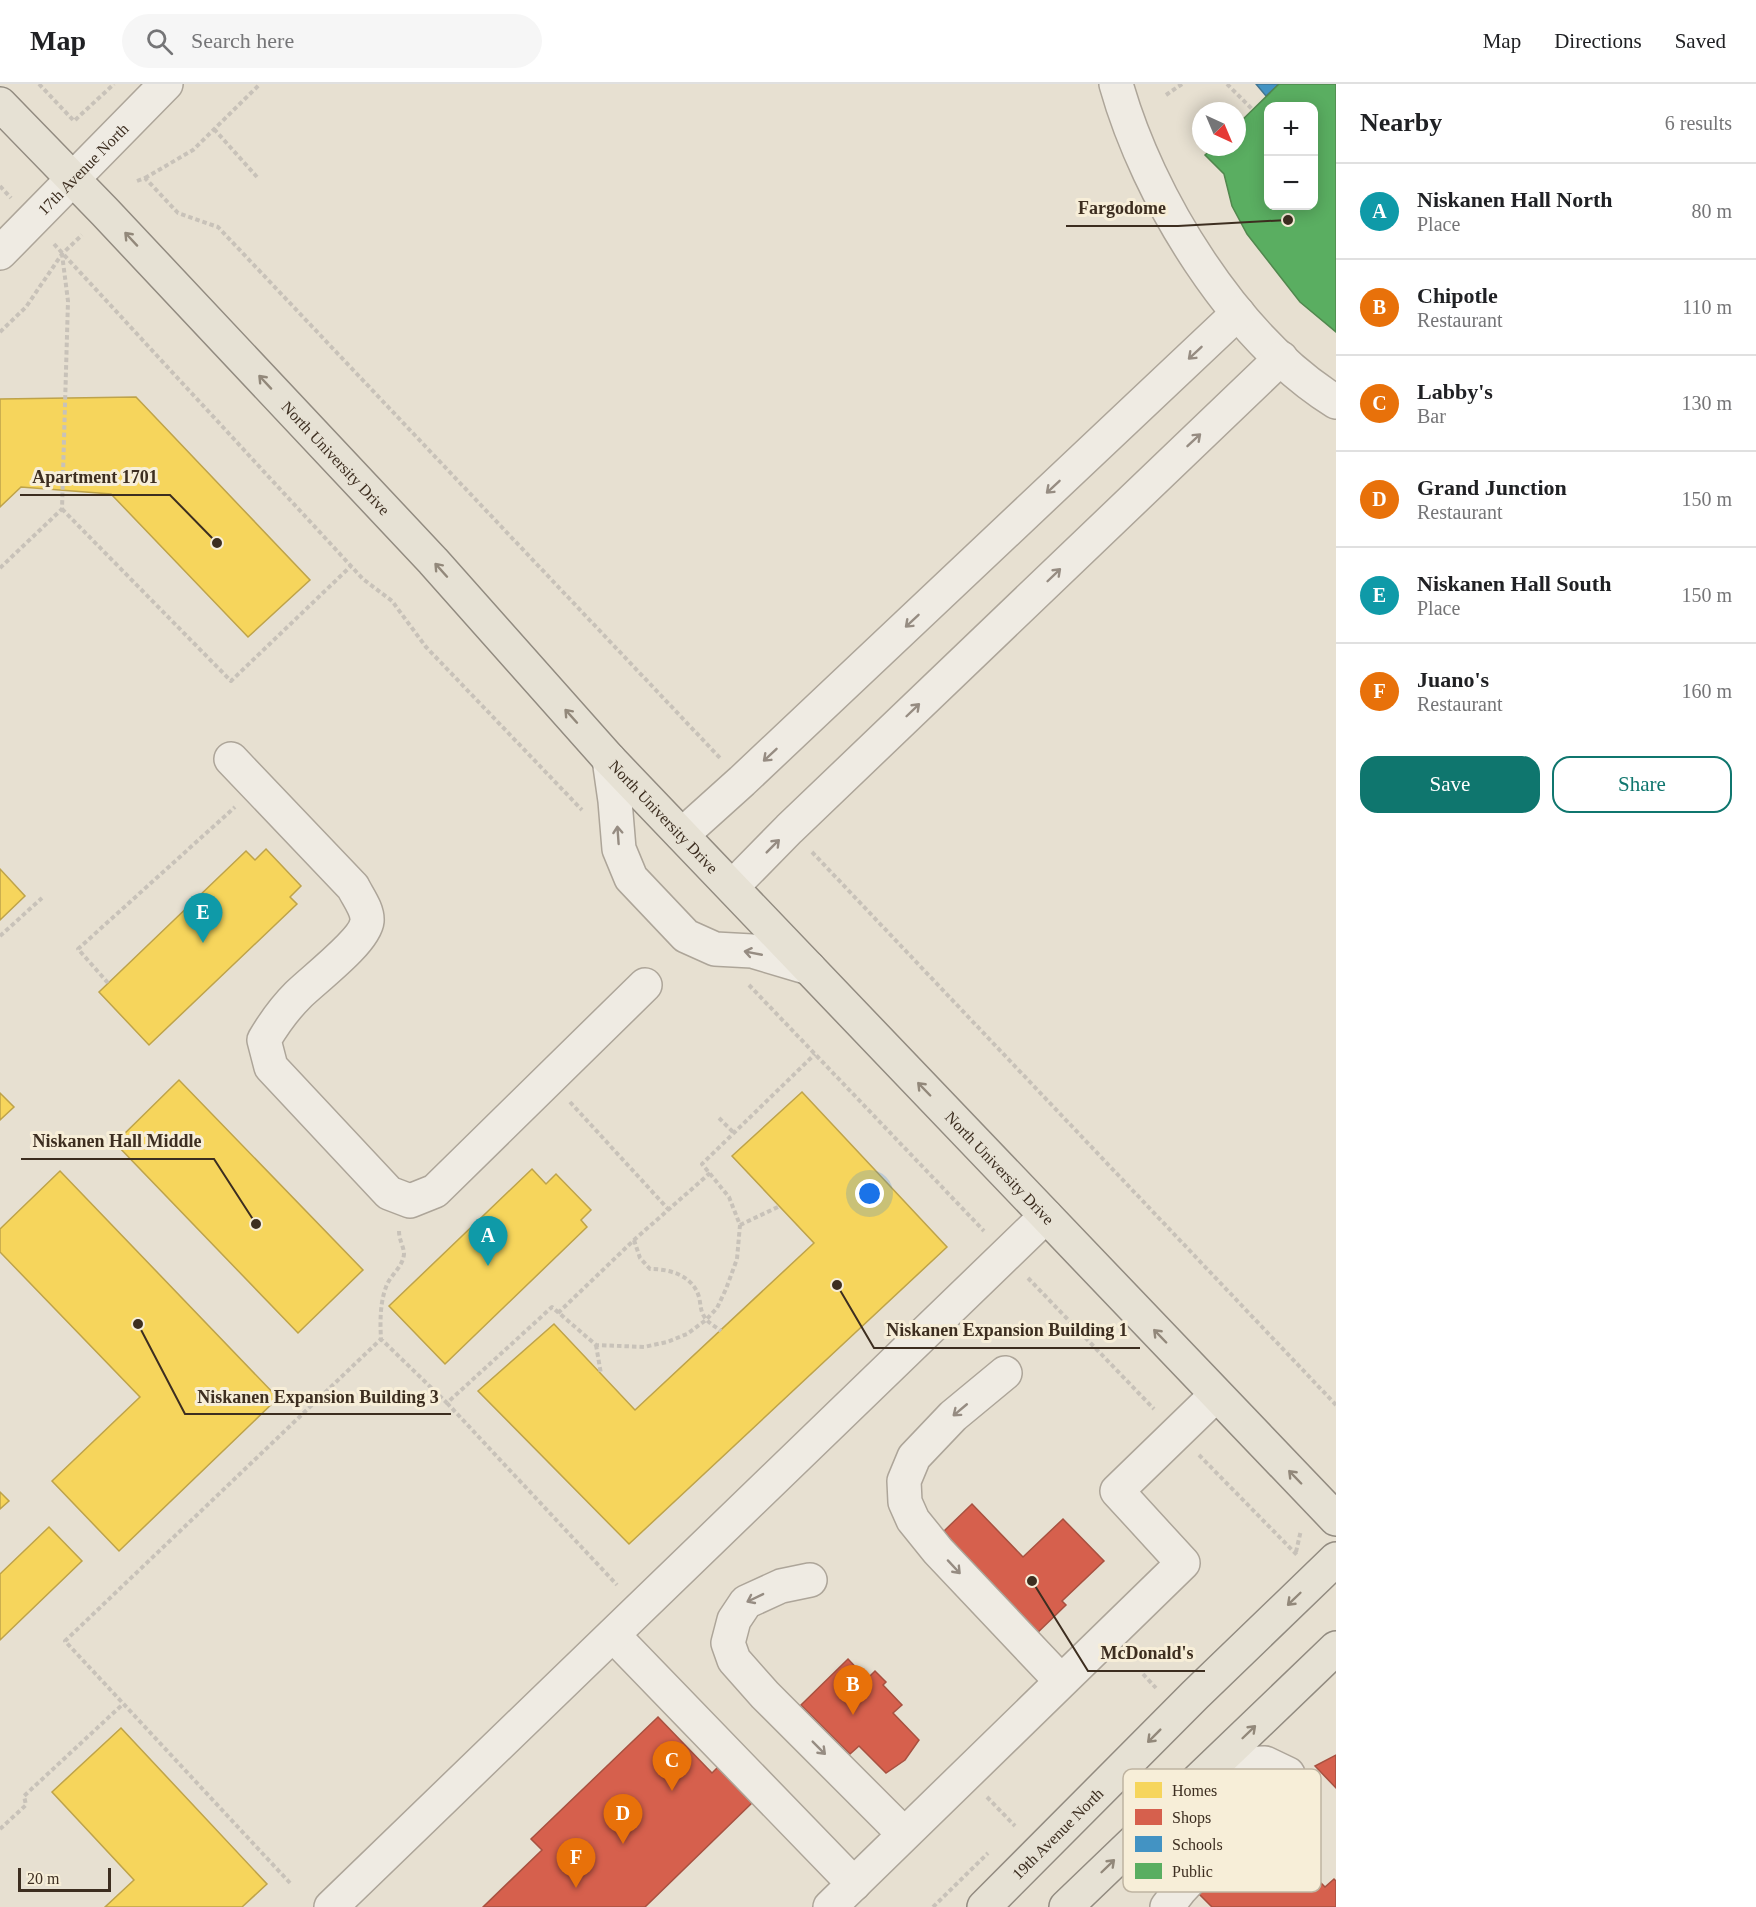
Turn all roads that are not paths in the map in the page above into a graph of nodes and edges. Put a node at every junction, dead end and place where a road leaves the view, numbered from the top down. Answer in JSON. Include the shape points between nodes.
{"nodes":[{"id":1,"x":166,"y":84,"type":"edge"},
{"id":2,"x":1116,"y":84,"type":"edge"},
{"id":3,"x":0,"y":104,"type":"edge"},
{"id":4,"x":72,"y":178,"type":"junction"},
{"id":5,"x":0,"y":253,"type":"edge"},
{"id":6,"x":1238,"y":313,"type":"junction"},
{"id":7,"x":1281,"y":358,"type":"junction"},
{"id":8,"x":1336,"y":402,"type":"edge"},
{"id":9,"x":231,"y":759,"type":"dead end"},
{"id":10,"x":609,"y":759,"type":"junction"},
{"id":11,"x":682,"y":835,"type":"junction"},
{"id":12,"x":732,"y":887,"type":"junction"},
{"id":13,"x":809,"y":968,"type":"junction"},
{"id":14,"x":645,"y":985,"type":"dead end"},
{"id":15,"x":1046,"y":1216,"type":"junction"},
{"id":16,"x":1005,"y":1373,"type":"dead end"},
{"id":17,"x":1216,"y":1395,"type":"junction"},
{"id":18,"x":1336,"y":1518,"type":"edge"},
{"id":19,"x":1336,"y":1559,"type":"edge"},
{"id":20,"x":810,"y":1580,"type":"dead end"},
{"id":21,"x":613,"y":1635,"type":"junction"},
{"id":22,"x":1336,"y":1648,"type":"edge"},
{"id":23,"x":1061,"y":1681,"type":"junction"},
{"id":24,"x":1216,"y":1764,"type":"junction"},
{"id":25,"x":1211,"y":1769,"type":"edge"},
{"id":26,"x":1278,"y":1769,"type":"edge"},
{"id":27,"x":904,"y":1834,"type":"junction"},
{"id":28,"x":1123,"y":1853,"type":"edge"},
{"id":29,"x":854,"y":1884,"type":"junction"},
{"id":30,"x":1178,"y":1892,"type":"edge"},
{"id":31,"x":331,"y":1907,"type":"edge"},
{"id":32,"x":830,"y":1907,"type":"edge"},
{"id":33,"x":984,"y":1907,"type":"edge"},
{"id":34,"x":1066,"y":1907,"type":"edge"},
{"id":35,"x":1167,"y":1907,"type":"edge"}],
"edges":[{"from":1,"to":4,"type":"street","name":"17th Avenue North"},
{"from":2,"to":6,"type":"street","via":[[1149,173],[1194,253]]},
{"from":3,"to":4,"type":"main road","name":"North University Drive"},
{"from":4,"to":5,"type":"street","name":"17th Avenue North"},
{"from":10,"to":4,"type":"main road","name":"North University Drive","one_way":true,"via":[[433,561]]},
{"from":6,"to":7,"type":"street"},
{"from":6,"to":11,"type":"street","one_way":true},
{"from":7,"to":8,"type":"street"},
{"from":12,"to":7,"type":"street","one_way":true},
{"from":9,"to":14,"type":"street","via":[[353,887],[364,906],[367,921],[358,939],[298,996],[264,1040],[271,1067],[389,1193],[410,1201],[435,1191]]},
{"from":10,"to":11,"type":"main road","name":"North University Drive"},
{"from":13,"to":10,"type":"street","one_way":true,"via":[[752,951],[715,949],[686,936],[631,878],[619,849]]},
{"from":11,"to":12,"type":"main road","name":"North University Drive"},
{"from":12,"to":13,"type":"main road","name":"North University Drive"},
{"from":15,"to":13,"type":"main road","name":"North University Drive","one_way":true},
{"from":17,"to":15,"type":"main road","name":"North University Drive","one_way":true},
{"from":15,"to":21,"type":"street"},
{"from":16,"to":23,"type":"street","one_way":true,"via":[[953,1416],[914,1457],[904,1481],[905,1502],[913,1520],[938,1551]]},
{"from":18,"to":17,"type":"main road","name":"North University Drive","one_way":true},
{"from":17,"to":23,"type":"street","via":[[1117,1491],[1183,1563]]},
{"from":19,"to":33,"type":"main road","name":"19th Avenue North","one_way":true},
{"from":20,"to":27,"type":"street","one_way":true,"via":[[781,1586],[746,1602],[734,1620],[728,1643],[734,1660]]},
{"from":21,"to":29,"type":"street"},
{"from":21,"to":31,"type":"street"},
{"from":24,"to":22,"type":"main road","one_way":true},
{"from":23,"to":27,"type":"street"},
{"from":25,"to":24,"type":"main road","one_way":true},
{"from":24,"to":26,"type":"street","via":[[1265,1762]]},
{"from":27,"to":29,"type":"street"},
{"from":34,"to":28,"type":"main road","one_way":true},
{"from":29,"to":32,"type":"street"},
{"from":30,"to":35,"type":"street"}]}
